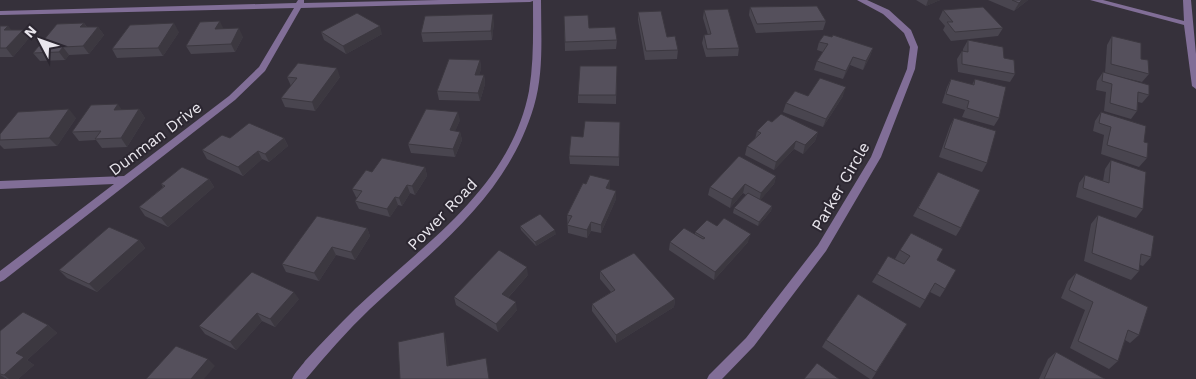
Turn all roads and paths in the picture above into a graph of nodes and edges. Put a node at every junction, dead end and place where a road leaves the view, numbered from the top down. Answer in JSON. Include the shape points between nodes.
{"nodes":[{"id":1,"x":530,"y":0,"type":"edge"},
{"id":2,"x":537,"y":0,"type":"edge"},
{"id":3,"x":861,"y":0,"type":"edge"},
{"id":4,"x":1094,"y":0,"type":"edge"},
{"id":5,"x":1187,"y":0,"type":"edge"},
{"id":6,"x":300,"y":3,"type":"edge"},
{"id":7,"x":0,"y":13,"type":"edge"},
{"id":8,"x":1188,"y":24,"type":"junction"},
{"id":9,"x":1195,"y":70,"type":"edge"},
{"id":10,"x":1196,"y":86,"type":"edge"},
{"id":11,"x":124,"y":180,"type":"junction"},
{"id":12,"x":0,"y":184,"type":"edge"},
{"id":13,"x":0,"y":277,"type":"edge"},
{"id":14,"x":298,"y":379,"type":"edge"},
{"id":15,"x":713,"y":379,"type":"edge"}],
"edges":[{"from":1,"to":6,"type":"street"},
{"from":2,"to":14,"type":"street","name":"Power Road","via":[[537,75],[530,107],[512,150],[484,194],[450,233],[341,330]]},
{"from":3,"to":15,"type":"street","name":"Parker Circle","via":[[886,12],[908,32],[914,47],[911,69],[876,157],[822,248],[750,342]]},
{"from":4,"to":8,"type":"street"},
{"from":5,"to":8,"type":"street"},
{"from":6,"to":7,"type":"street"},
{"from":6,"to":11,"type":"street","name":"Dunman Drive","via":[[262,68],[232,98]]},
{"from":8,"to":9,"type":"street"},
{"from":9,"to":10,"type":"street"},
{"from":11,"to":12,"type":"street"},
{"from":11,"to":13,"type":"street","name":"Dunman Drive"}]}
